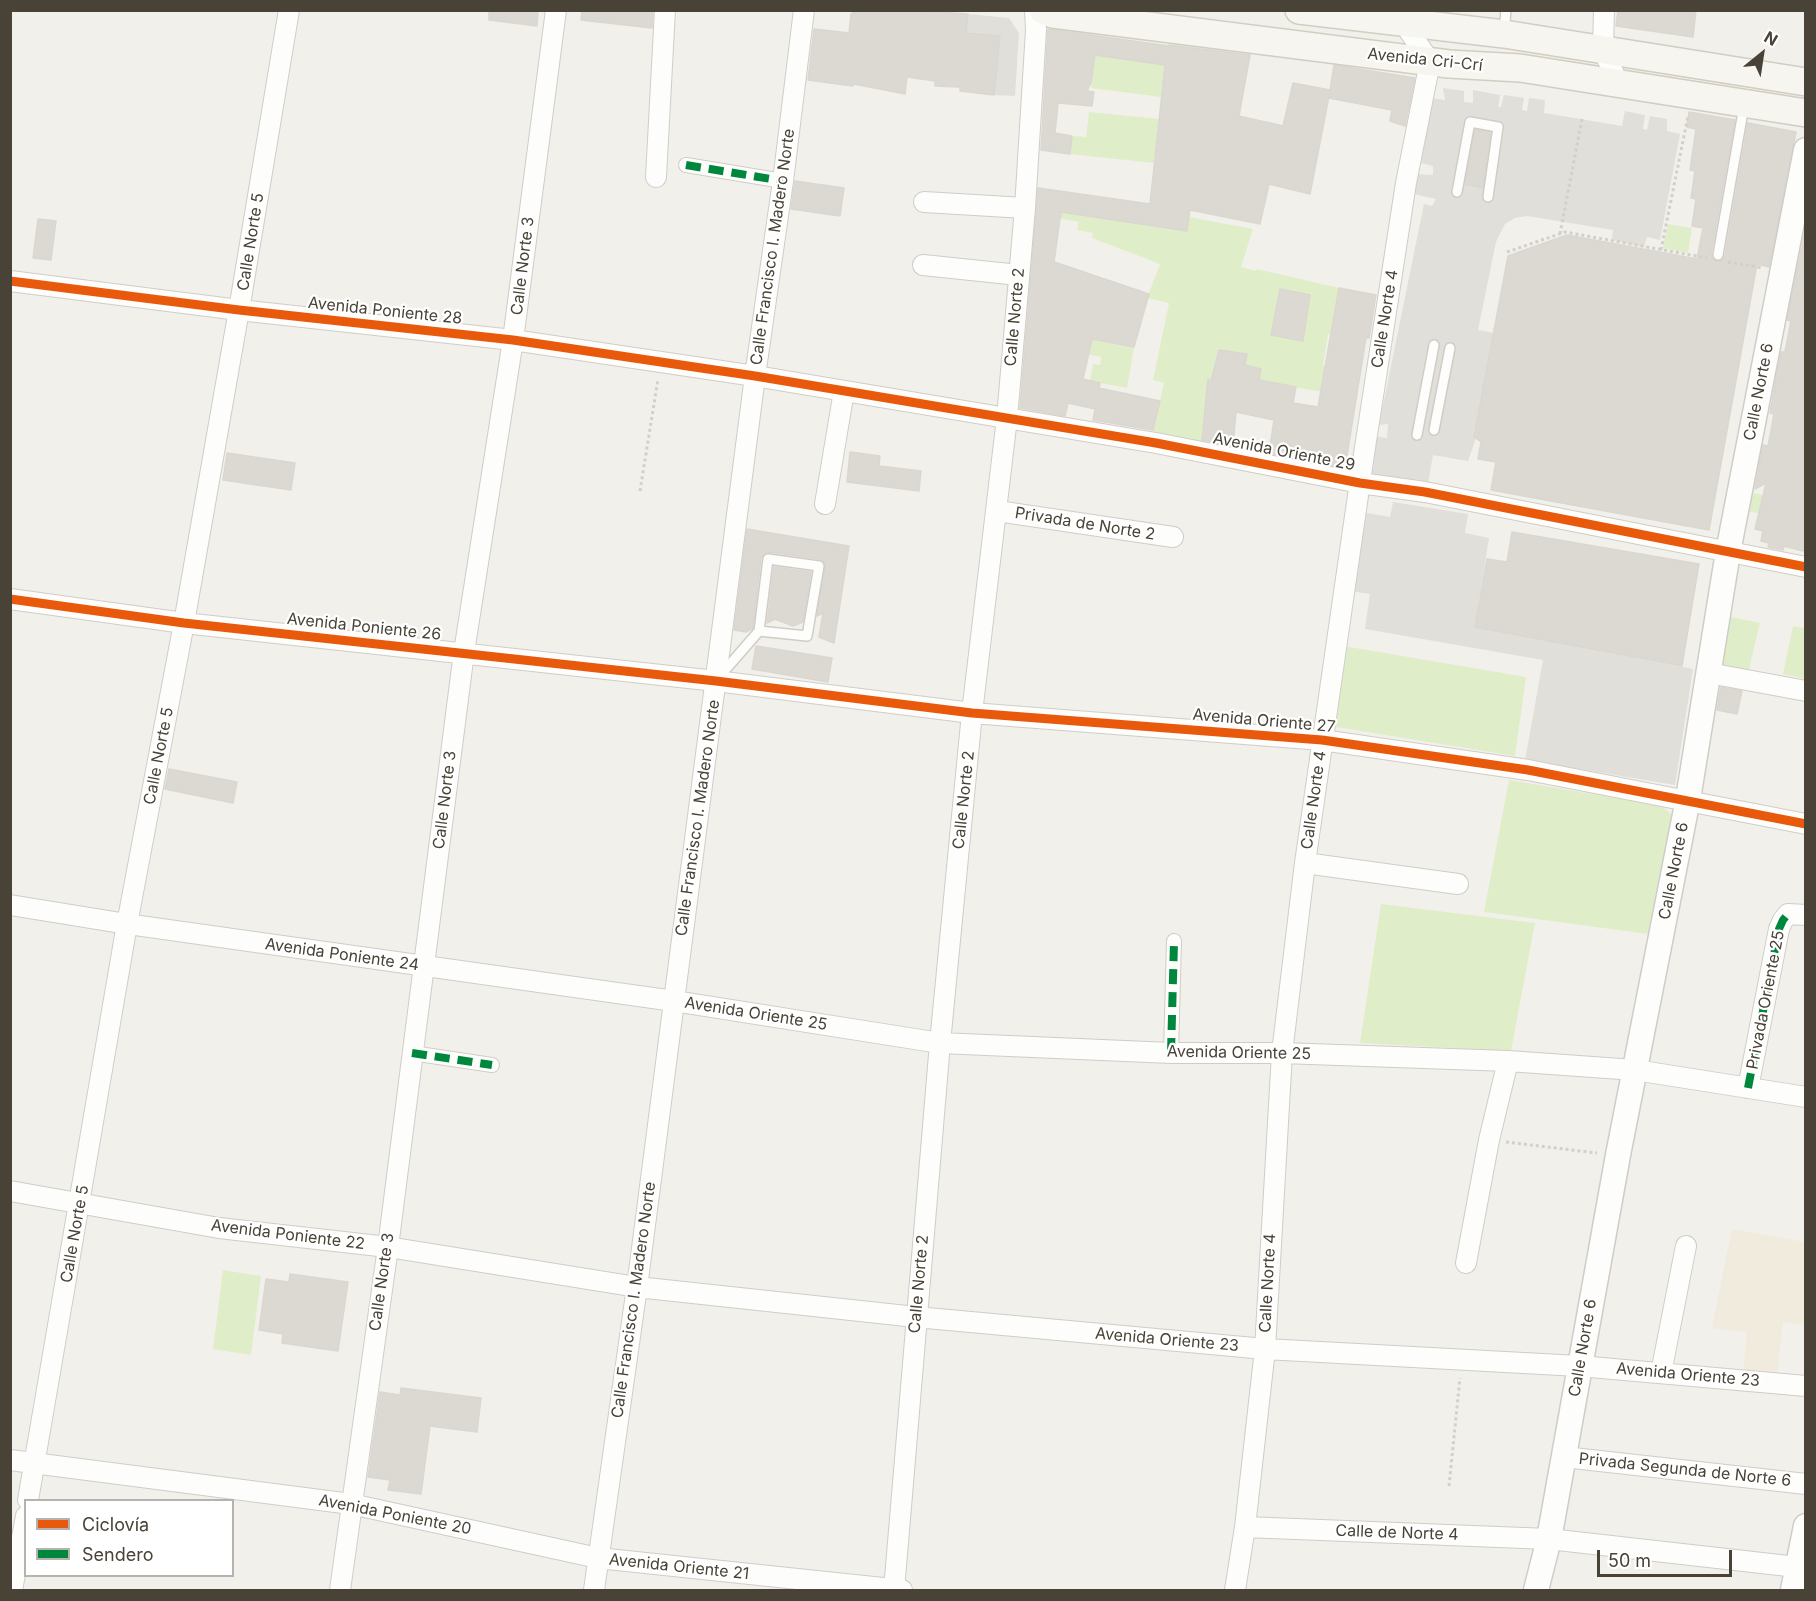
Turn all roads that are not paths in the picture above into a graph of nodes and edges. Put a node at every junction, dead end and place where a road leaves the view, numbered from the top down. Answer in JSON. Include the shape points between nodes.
{"nodes":[{"id":1,"x":289,"y":10,"type":"edge"},
{"id":2,"x":556,"y":10,"type":"edge"},
{"id":3,"x":666,"y":10,"type":"edge"},
{"id":4,"x":804,"y":10,"type":"edge"},
{"id":5,"x":1035,"y":10,"type":"edge"},
{"id":6,"x":1043,"y":10,"type":"edge"},
{"id":7,"x":1299,"y":10,"type":"edge"},
{"id":8,"x":1604,"y":10,"type":"edge"},
{"id":9,"x":1403,"y":22,"type":"junction"},
{"id":10,"x":1505,"y":22,"type":"edge"},
{"id":11,"x":1603,"y":49,"type":"junction"},
{"id":12,"x":1430,"y":62,"type":"junction"},
{"id":13,"x":1806,"y":81,"type":"edge"},
{"id":14,"x":1618,"y":83,"type":"junction"},
{"id":15,"x":1744,"y":104,"type":"junction"},
{"id":16,"x":1806,"y":113,"type":"edge"},
{"id":17,"x":1806,"y":150,"type":"edge"},
{"id":18,"x":686,"y":165,"type":"dead end"},
{"id":19,"x":656,"y":177,"type":"dead end"},
{"id":20,"x":783,"y":181,"type":"junction"},
{"id":21,"x":1457,"y":192,"type":"dead end"},
{"id":22,"x":1488,"y":197,"type":"dead end"},
{"id":23,"x":924,"y":202,"type":"dead end"},
{"id":24,"x":1025,"y":208,"type":"junction"},
{"id":25,"x":1718,"y":257,"type":"road end"},
{"id":26,"x":923,"y":265,"type":"dead end"},
{"id":27,"x":1019,"y":275,"type":"junction"},
{"id":28,"x":10,"y":281,"type":"edge"},
{"id":29,"x":240,"y":310,"type":"junction"},
{"id":30,"x":513,"y":340,"type":"junction"},
{"id":31,"x":1434,"y":345,"type":"dead end"},
{"id":32,"x":1450,"y":348,"type":"dead end"},
{"id":33,"x":755,"y":376,"type":"junction"},
{"id":34,"x":844,"y":391,"type":"junction"},
{"id":35,"x":1007,"y":418,"type":"junction"},
{"id":36,"x":1434,"y":430,"type":"dead end"},
{"id":37,"x":1417,"y":435,"type":"dead end"},
{"id":38,"x":1360,"y":483,"type":"junction"},
{"id":39,"x":825,"y":504,"type":"dead end"},
{"id":40,"x":997,"y":511,"type":"junction"},
{"id":41,"x":1173,"y":537,"type":"dead end"},
{"id":42,"x":1728,"y":552,"type":"junction"},
{"id":43,"x":1806,"y":567,"type":"edge"},
{"id":44,"x":10,"y":599,"type":"edge"},
{"id":45,"x":184,"y":624,"type":"junction"},
{"id":46,"x":759,"y":631,"type":"junction"},
{"id":47,"x":464,"y":652,"type":"junction"},
{"id":48,"x":1709,"y":673,"type":"junction"},
{"id":49,"x":716,"y":681,"type":"junction"},
{"id":50,"x":1806,"y":691,"type":"edge"},
{"id":51,"x":972,"y":713,"type":"junction"},
{"id":52,"x":1322,"y":740,"type":"junction"},
{"id":53,"x":1688,"y":800,"type":"junction"},
{"id":54,"x":1806,"y":824,"type":"edge"},
{"id":55,"x":1305,"y":863,"type":"junction"},
{"id":56,"x":1458,"y":884,"type":"dead end"},
{"id":57,"x":10,"y":905,"type":"edge"},
{"id":58,"x":1797,"y":914,"type":"edge"},
{"id":59,"x":127,"y":924,"type":"junction"},
{"id":60,"x":1174,"y":941,"type":"dead end"},
{"id":61,"x":424,"y":966,"type":"junction"},
{"id":62,"x":674,"y":1001,"type":"junction"},
{"id":63,"x":940,"y":1043,"type":"junction"},
{"id":64,"x":412,"y":1053,"type":"junction"},
{"id":65,"x":1171,"y":1053,"type":"junction"},
{"id":66,"x":1282,"y":1053,"type":"junction"},
{"id":67,"x":1508,"y":1061,"type":"junction"},
{"id":68,"x":492,"y":1065,"type":"dead end"},
{"id":69,"x":1635,"y":1070,"type":"junction"},
{"id":70,"x":1748,"y":1088,"type":"junction"},
{"id":71,"x":1806,"y":1097,"type":"edge"},
{"id":72,"x":10,"y":1191,"type":"edge"},
{"id":73,"x":81,"y":1203,"type":"junction"},
{"id":74,"x":1686,"y":1246,"type":"dead end"},
{"id":75,"x":388,"y":1247,"type":"junction"},
{"id":76,"x":1466,"y":1263,"type":"dead end"},
{"id":77,"x":637,"y":1287,"type":"junction"},
{"id":78,"x":916,"y":1317,"type":"junction"},
{"id":79,"x":1264,"y":1349,"type":"junction"},
{"id":80,"x":1579,"y":1366,"type":"junction"},
{"id":81,"x":1661,"y":1373,"type":"junction"},
{"id":82,"x":1806,"y":1386,"type":"edge"},
{"id":83,"x":1564,"y":1457,"type":"junction"},
{"id":84,"x":10,"y":1460,"type":"edge"},
{"id":85,"x":35,"y":1464,"type":"junction"},
{"id":86,"x":1806,"y":1484,"type":"edge"},
{"id":87,"x":28,"y":1499,"type":"edge"},
{"id":88,"x":351,"y":1503,"type":"junction"},
{"id":89,"x":1806,"y":1526,"type":"edge"},
{"id":90,"x":24,"y":1527,"type":"edge"},
{"id":91,"x":1245,"y":1527,"type":"junction"},
{"id":92,"x":1549,"y":1539,"type":"junction"},
{"id":93,"x":598,"y":1558,"type":"junction"},
{"id":94,"x":1802,"y":1567,"type":"edge"},
{"id":95,"x":12,"y":1590,"type":"edge"},
{"id":96,"x":340,"y":1590,"type":"edge"},
{"id":97,"x":594,"y":1590,"type":"edge"},
{"id":98,"x":894,"y":1590,"type":"edge"},
{"id":99,"x":902,"y":1590,"type":"edge"},
{"id":100,"x":1234,"y":1590,"type":"edge"},
{"id":101,"x":1536,"y":1590,"type":"edge"},
{"id":102,"x":1793,"y":1590,"type":"edge"}],
"edges":[{"from":1,"to":29,"type":"street","name":"Calle Norte 5"},
{"from":2,"to":30,"type":"street","name":"Calle Norte 3"},
{"from":3,"to":19,"type":"street"},
{"from":4,"to":20,"type":"street","name":"Calle Francisco I. Madero Norte"},
{"from":5,"to":24,"type":"street","name":"Calle Norte 2"},
{"from":6,"to":12,"type":"main road","name":"Avenida Cri-Crí"},
{"from":7,"to":9,"type":"main road"},
{"from":8,"to":11,"type":"street"},
{"from":9,"to":10,"type":"main road"},
{"from":9,"to":12,"type":"street"},
{"from":10,"to":11,"type":"main road"},
{"from":11,"to":13,"type":"main road"},
{"from":11,"to":14,"type":"street"},
{"from":12,"to":14,"type":"main road","name":"Avenida Cri-Crí","via":[[1520,69]]},
{"from":12,"to":38,"type":"street","name":"Calle Norte 4","via":[[1406,183]]},
{"from":14,"to":15,"type":"main road","name":"Avenida Cri-Crí"},
{"from":15,"to":16,"type":"main road","name":"Avenida Cri-Crí"},
{"from":15,"to":25,"type":"lane"},
{"from":17,"to":42,"type":"street","name":"Calle Norte 6"},
{"from":18,"to":20,"type":"street"},
{"from":20,"to":33,"type":"street","name":"Calle Francisco I. Madero Norte"},
{"from":21,"to":22,"type":"lane","via":[[1470,122],[1498,127]]},
{"from":23,"to":24,"type":"street"},
{"from":24,"to":27,"type":"street","name":"Calle Norte 2"},
{"from":26,"to":27,"type":"street"},
{"from":27,"to":35,"type":"street","name":"Calle Norte 2"},
{"from":28,"to":29,"type":"street","name":"Avenida Poniente 28"},
{"from":29,"to":30,"type":"street","name":"Avenida Poniente 28"},
{"from":29,"to":45,"type":"street","name":"Calle Norte 5"},
{"from":30,"to":33,"type":"street","name":"Avenida Poniente 28"},
{"from":30,"to":47,"type":"street","name":"Calle Norte 3"},
{"from":31,"to":37,"type":"lane"},
{"from":32,"to":36,"type":"lane"},
{"from":33,"to":34,"type":"street","name":"Avenida Oriente 29"},
{"from":33,"to":49,"type":"street","name":"Calle Francisco I. Madero Norte"},
{"from":34,"to":35,"type":"street","name":"Avenida Oriente 29"},
{"from":34,"to":39,"type":"street"},
{"from":35,"to":38,"type":"street","name":"Avenida Oriente 29"},
{"from":35,"to":40,"type":"street","name":"Calle Norte 2"},
{"from":38,"to":42,"type":"street","name":"Avenida Oriente 29","via":[[1415,490]]},
{"from":38,"to":52,"type":"street","name":"Calle Norte 4"},
{"from":40,"to":41,"type":"street","name":"Privada de Norte 2"},
{"from":40,"to":51,"type":"street","name":"Calle Norte 2"},
{"from":42,"to":43,"type":"street","name":"Avenida Oriente 29"},
{"from":42,"to":48,"type":"street","name":"Calle Norte 6"},
{"from":44,"to":45,"type":"street","name":"Avenida Poniente 26"},
{"from":45,"to":47,"type":"street","name":"Avenida Poniente 26"},
{"from":45,"to":59,"type":"street","name":"Calle Norte 5"},
{"from":46,"to":46,"type":"lane","via":[[807,636],[819,566],[768,560]]},
{"from":46,"to":49,"type":"lane"},
{"from":47,"to":49,"type":"street","name":"Avenida Poniente 26"},
{"from":47,"to":61,"type":"street","name":"Calle Norte 3"},
{"from":48,"to":50,"type":"street"},
{"from":48,"to":53,"type":"street","name":"Calle Norte 6"},
{"from":49,"to":51,"type":"street","name":"Avenida Oriente 27"},
{"from":49,"to":62,"type":"street","name":"Calle Francisco I. Madero Norte"},
{"from":51,"to":52,"type":"street","name":"Avenida Oriente 27"},
{"from":51,"to":63,"type":"street","name":"Calle Norte 2"},
{"from":52,"to":53,"type":"street","name":"Avenida Oriente 27","via":[[1528,770]]},
{"from":52,"to":55,"type":"street","name":"Calle Norte 4"},
{"from":53,"to":54,"type":"street","name":"Avenida Oriente 27"},
{"from":53,"to":69,"type":"street","name":"Calle Norte 6"},
{"from":55,"to":56,"type":"street"},
{"from":55,"to":66,"type":"street","name":"Calle Norte 4"},
{"from":57,"to":59,"type":"street","name":"Avenida Poniente 24"},
{"from":58,"to":70,"type":"street","name":"Privada Oriente 25","via":[[1783,920],[1779,929]]},
{"from":59,"to":61,"type":"street","name":"Avenida Poniente 24"},
{"from":59,"to":73,"type":"street","name":"Calle Norte 5"},
{"from":60,"to":65,"type":"street"},
{"from":61,"to":62,"type":"street","name":"Avenida Poniente 24"},
{"from":61,"to":64,"type":"street","name":"Calle Norte 3"},
{"from":62,"to":63,"type":"street","name":"Avenida Oriente 25"},
{"from":62,"to":77,"type":"street","name":"Calle Francisco I. Madero Norte"},
{"from":63,"to":65,"type":"street","name":"Avenida Oriente 25"},
{"from":63,"to":78,"type":"street","name":"Calle Norte 2"},
{"from":64,"to":68,"type":"street"},
{"from":64,"to":75,"type":"street","name":"Calle Norte 3"},
{"from":65,"to":66,"type":"street","name":"Avenida Oriente 25"},
{"from":66,"to":67,"type":"street","name":"Avenida Oriente 25"},
{"from":66,"to":79,"type":"street","name":"Calle Norte 4"},
{"from":67,"to":69,"type":"street","name":"Avenida Oriente 25"},
{"from":67,"to":76,"type":"street"},
{"from":69,"to":70,"type":"street","name":"Avenida Oriente 25"},
{"from":69,"to":80,"type":"street","name":"Calle Norte 6"},
{"from":70,"to":71,"type":"street","name":"Avenida Oriente 25"},
{"from":72,"to":73,"type":"street","name":"Avenida Poniente 22"},
{"from":73,"to":75,"type":"street","name":"Avenida Poniente 22","via":[[219,1228]]},
{"from":73,"to":85,"type":"street","name":"Calle Norte 5"},
{"from":74,"to":81,"type":"street"},
{"from":75,"to":77,"type":"street","name":"Avenida Poniente 22"},
{"from":75,"to":88,"type":"street","name":"Calle Norte 3"},
{"from":77,"to":78,"type":"street","name":"Avenida Oriente 23"},
{"from":77,"to":93,"type":"street","name":"Calle Francisco I. Madero Norte"},
{"from":78,"to":79,"type":"street","name":"Avenida Oriente 23"},
{"from":78,"to":98,"type":"street","name":"Calle Norte 2"},
{"from":79,"to":80,"type":"street","name":"Avenida Oriente 23"},
{"from":79,"to":91,"type":"street","name":"Calle Norte 4"},
{"from":80,"to":81,"type":"street","name":"Avenida Oriente 23"},
{"from":80,"to":83,"type":"street","name":"Calle Norte 6"},
{"from":81,"to":82,"type":"street","name":"Avenida Oriente 23"},
{"from":83,"to":86,"type":"street","name":"Privada Segunda de Norte 6"},
{"from":83,"to":92,"type":"street","name":"Calle Norte 6"},
{"from":84,"to":85,"type":"street","name":"Avenida Poniente 20"},
{"from":85,"to":87,"type":"street","name":"Calle Norte 5"},
{"from":85,"to":88,"type":"street","name":"Avenida Poniente 20"},
{"from":88,"to":93,"type":"street","name":"Avenida Poniente 20"},
{"from":88,"to":96,"type":"street","name":"Calle Norte 3"},
{"from":89,"to":94,"type":"street"},
{"from":90,"to":95,"type":"street"},
{"from":91,"to":92,"type":"street","name":"Calle de Norte 4"},
{"from":91,"to":100,"type":"street","name":"Calle Norte 4"},
{"from":92,"to":94,"type":"street","name":"Calle de Norte 4"},
{"from":92,"to":101,"type":"street","name":"Calle Norte 6"},
{"from":93,"to":97,"type":"street","name":"Calle Francisco I. Madero Norte"},
{"from":93,"to":98,"type":"street","name":"Avenida Oriente 21"},
{"from":94,"to":102,"type":"street"},
{"from":98,"to":99,"type":"street","name":"Avenida Oriente 21"}]}
